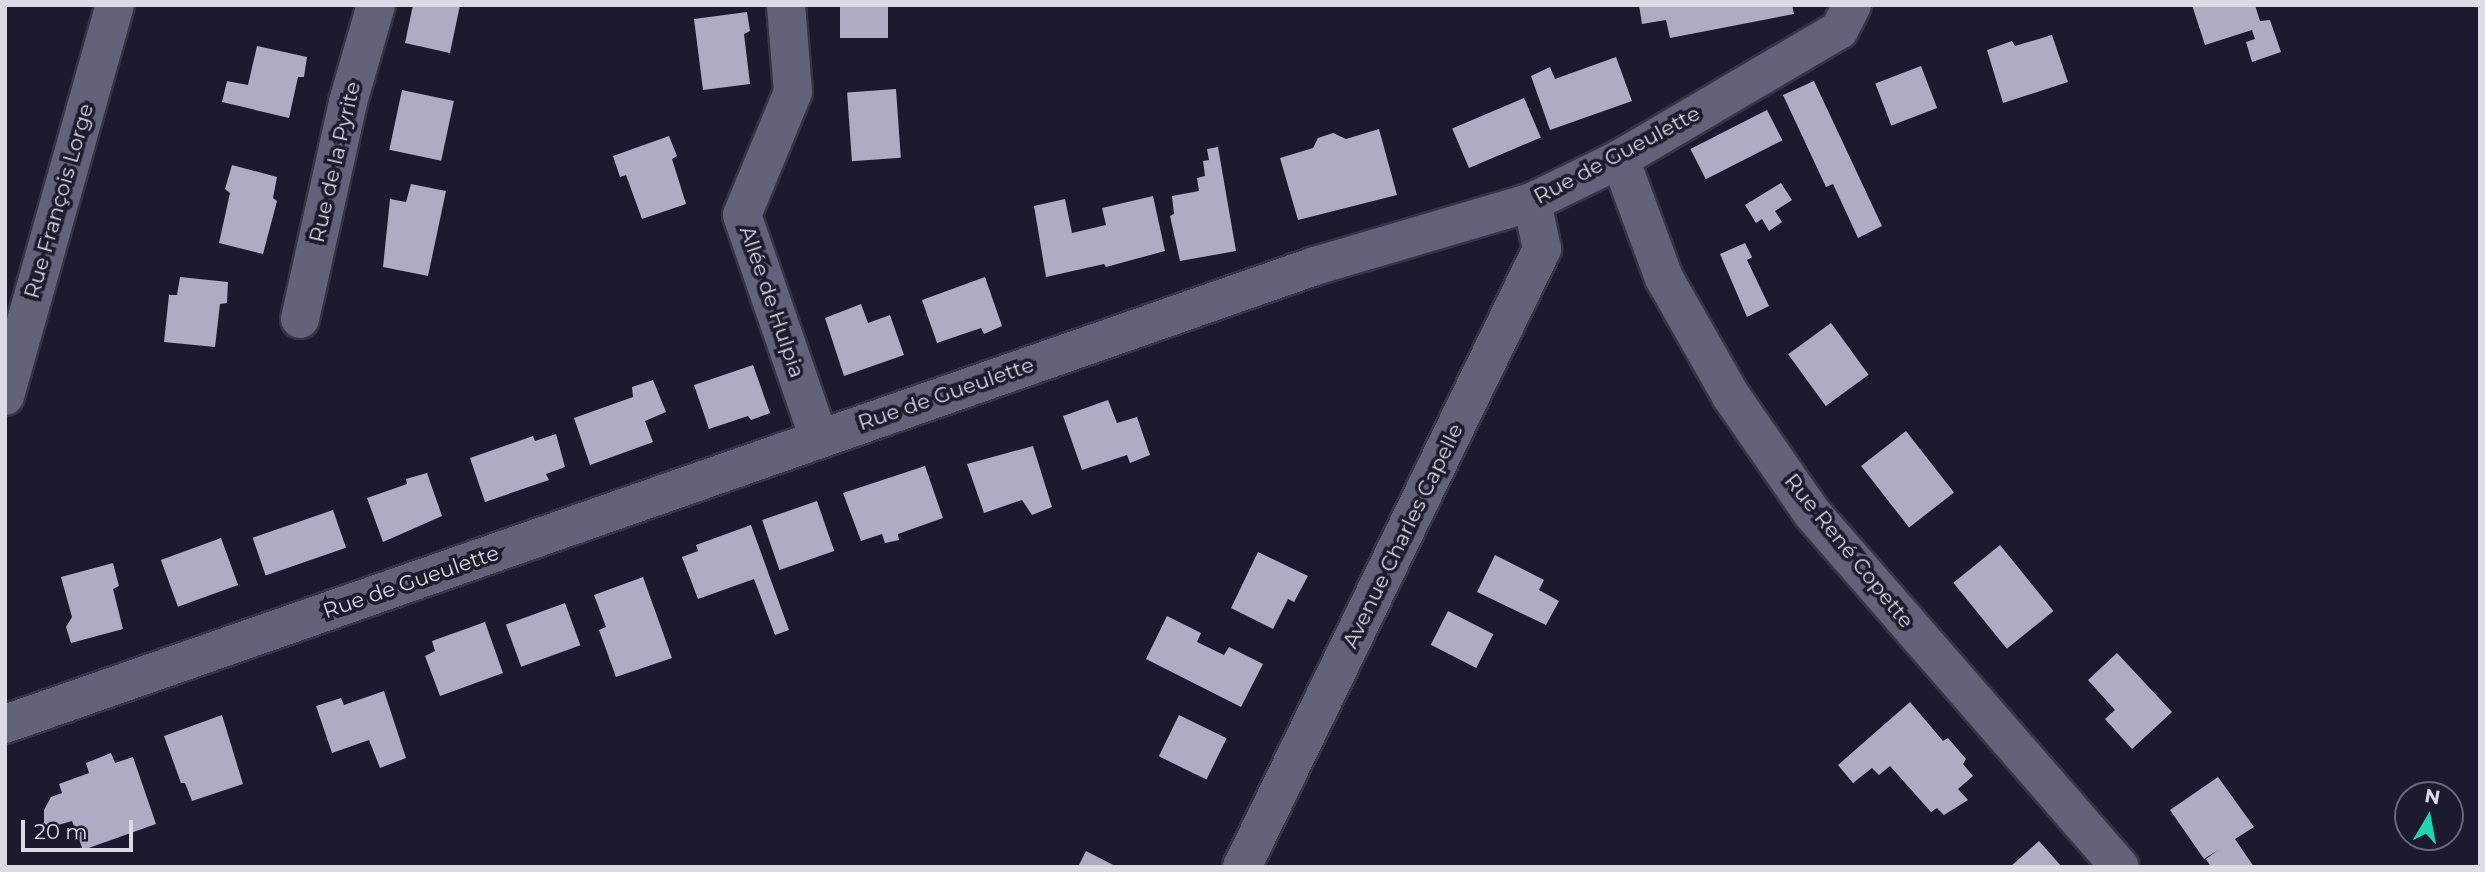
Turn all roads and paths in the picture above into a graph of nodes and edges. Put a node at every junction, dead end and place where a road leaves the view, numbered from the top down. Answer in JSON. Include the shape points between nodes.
{"nodes":[{"id":1,"x":115,"y":5,"type":"edge"},
{"id":2,"x":376,"y":5,"type":"edge"},
{"id":3,"x":786,"y":5,"type":"edge"},
{"id":4,"x":1852,"y":5,"type":"edge"},
{"id":5,"x":1620,"y":159,"type":"junction"},
{"id":6,"x":1532,"y":202,"type":"junction"},
{"id":7,"x":300,"y":319,"type":"dead end"},
{"id":8,"x":5,"y":396,"type":"edge"},
{"id":9,"x":819,"y":438,"type":"junction"},
{"id":10,"x":5,"y":724,"type":"edge"},
{"id":11,"x":1242,"y":867,"type":"edge"},
{"id":12,"x":2120,"y":867,"type":"edge"}],
"edges":[{"from":1,"to":8,"type":"street","name":"Rue François Lorge"},
{"from":2,"to":7,"type":"street","name":"Rue de la Pyrite","via":[[348,102]]},
{"from":3,"to":9,"type":"street","name":"Allée de Hulpia","via":[[793,92],[742,215]]},
{"from":4,"to":5,"type":"street","name":"Rue de Gueulette","via":[[1839,30]]},
{"from":5,"to":6,"type":"street","name":"Rue de Gueulette"},
{"from":5,"to":12,"type":"street","name":"Rue René Copette","via":[[1664,278],[1731,396],[1812,513]]},
{"from":6,"to":9,"type":"street","name":"Rue de Gueulette","via":[[1315,267]]},
{"from":6,"to":11,"type":"street","name":"Avenue Charles Capelle","via":[[1542,249]]},
{"from":9,"to":10,"type":"street","name":"Rue de Gueulette"}]}
